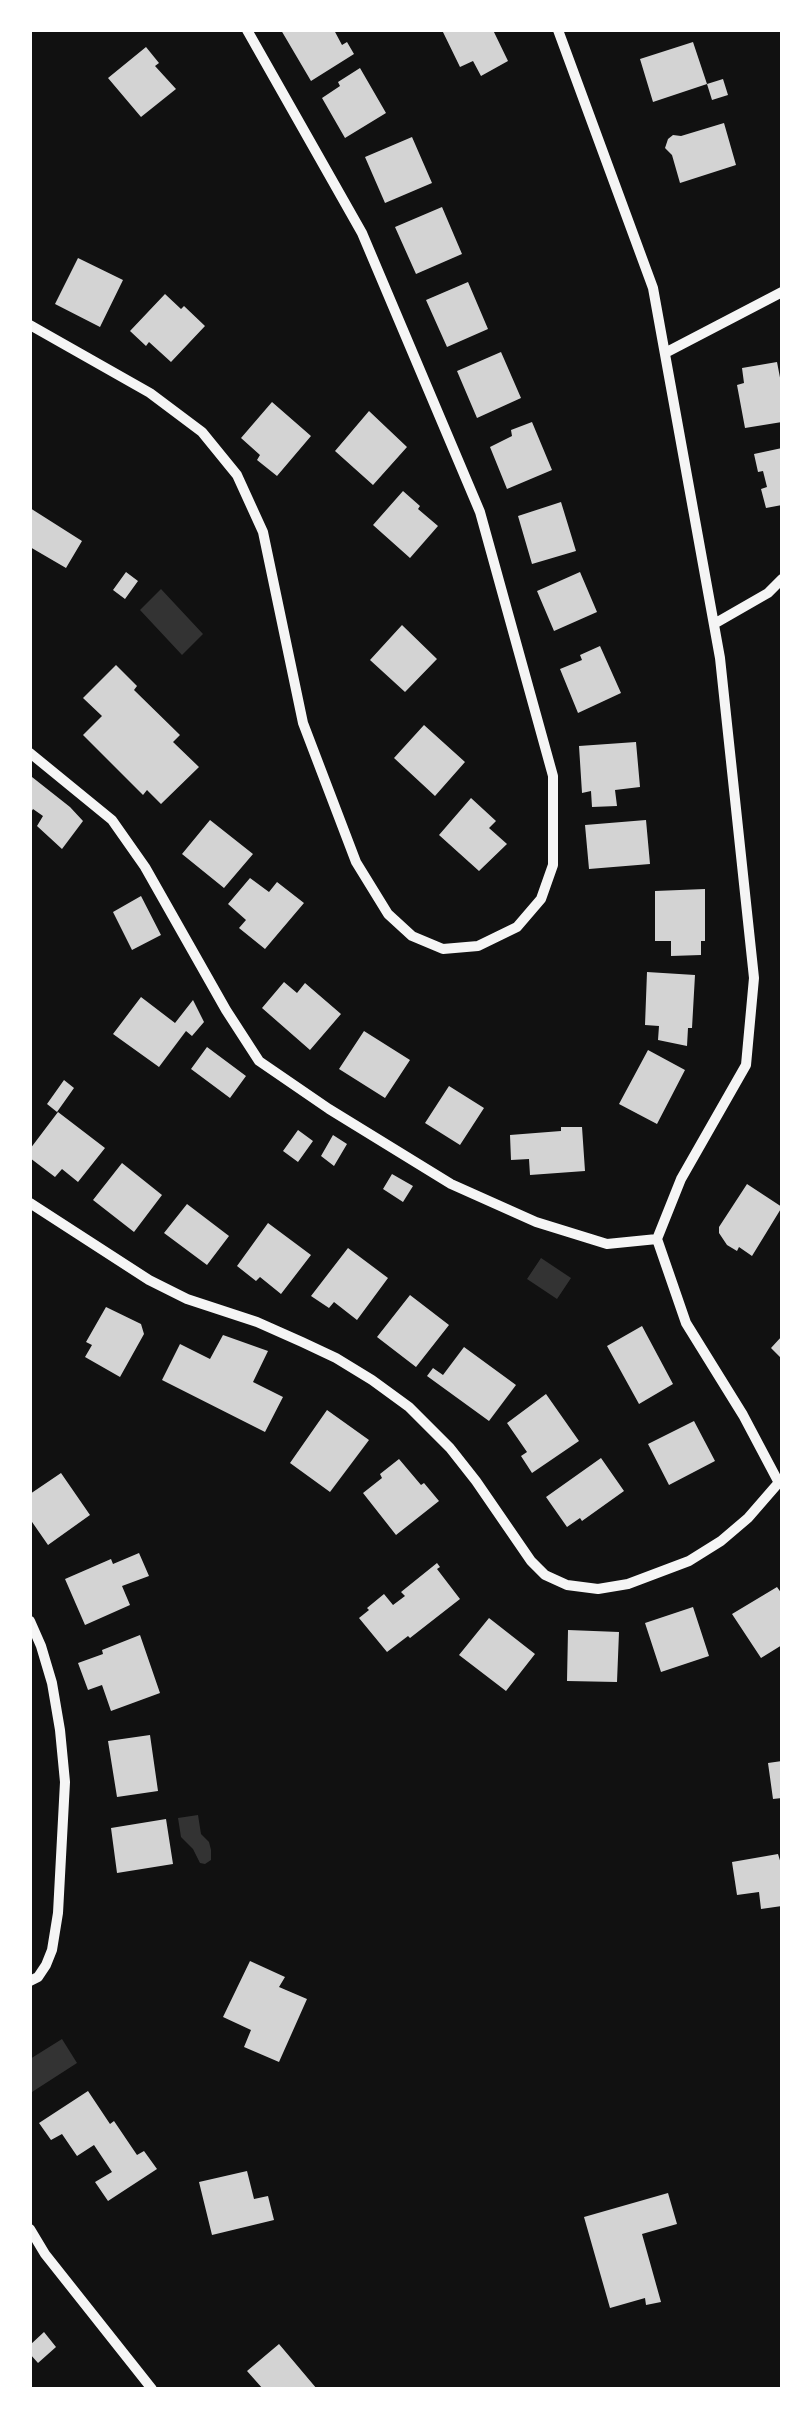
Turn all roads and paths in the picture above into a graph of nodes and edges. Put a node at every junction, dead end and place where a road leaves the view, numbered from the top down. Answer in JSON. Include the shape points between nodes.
{"nodes":[{"id":1,"x":246,"y":30,"type":"edge"},
{"id":2,"x":558,"y":30,"type":"edge"},
{"id":3,"x":782,"y":292,"type":"edge"},
{"id":4,"x":30,"y":325,"type":"edge"},
{"id":5,"x":665,"y":353,"type":"junction"},
{"id":6,"x":782,"y":579,"type":"edge"},
{"id":7,"x":714,"y":624,"type":"junction"},
{"id":8,"x":30,"y":753,"type":"edge"},
{"id":9,"x":30,"y":1203,"type":"edge"},
{"id":10,"x":657,"y":1238,"type":"junction"},
{"id":11,"x":781,"y":1481,"type":"edge"},
{"id":12,"x":30,"y":1621,"type":"edge"},
{"id":13,"x":30,"y":1981,"type":"edge"},
{"id":14,"x":30,"y":2229,"type":"edge"},
{"id":15,"x":152,"y":2389,"type":"edge"}],
"edges":[{"from":1,"to":4,"type":"street","via":[[362,233],[480,512],[552,776],[553,865],[541,899],[517,927],[478,946],[444,948],[412,936],[388,914],[356,862],[303,723],[264,532],[237,475],[202,432],[150,393]]},
{"from":2,"to":5,"type":"street","via":[[653,288]]},
{"from":3,"to":5,"type":"street"},
{"from":5,"to":7,"type":"street"},
{"from":6,"to":7,"type":"street"},
{"from":7,"to":10,"type":"street","via":[[754,978],[746,1064],[681,1179]]},
{"from":8,"to":10,"type":"street","via":[[112,820],[259,1060],[451,1184],[607,1244]]},
{"from":9,"to":11,"type":"street","via":[[149,1280],[302,1342],[372,1380],[450,1448],[531,1562],[567,1584],[628,1584],[689,1560],[748,1518]]},
{"from":10,"to":11,"type":"street","via":[[686,1323]]},
{"from":12,"to":13,"type":"street","via":[[52,1682],[65,1782],[52,1950]]},
{"from":14,"to":15,"type":"street"}]}
